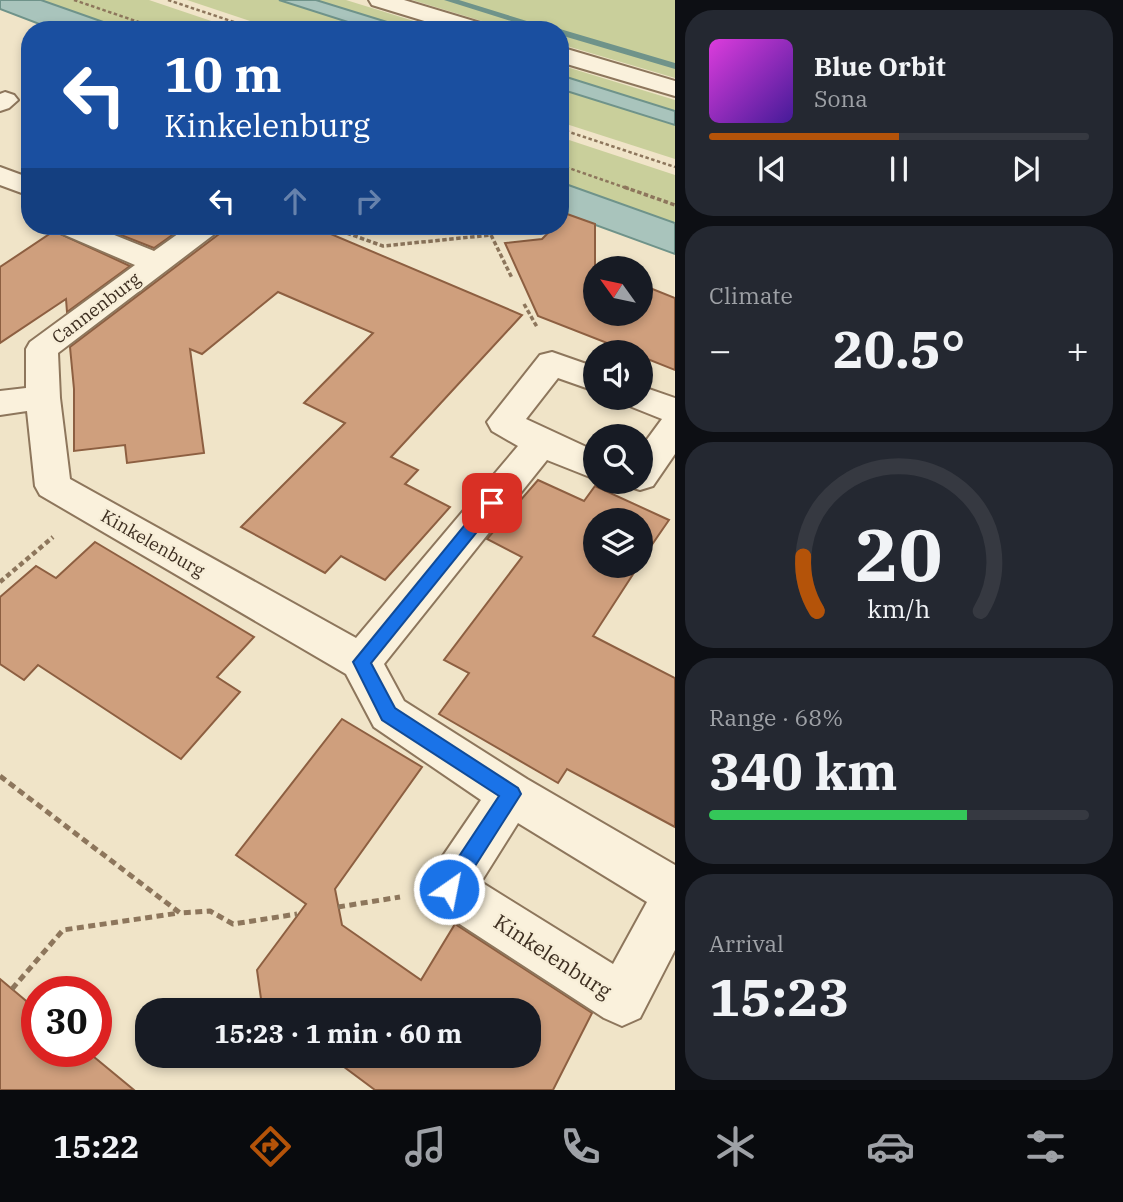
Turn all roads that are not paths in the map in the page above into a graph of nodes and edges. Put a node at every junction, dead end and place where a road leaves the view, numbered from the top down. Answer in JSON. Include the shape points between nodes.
{"nodes":[{"id":1,"x":380,"y":0,"type":"edge"},
{"id":2,"x":449,"y":21,"type":"edge"},
{"id":3,"x":569,"y":57,"type":"edge"},
{"id":4,"x":675,"y":89,"type":"edge"},
{"id":5,"x":0,"y":175,"type":"edge"},
{"id":6,"x":21,"y":184,"type":"edge"},
{"id":7,"x":89,"y":235,"type":"edge"},
{"id":8,"x":195,"y":235,"type":"edge"},
{"id":9,"x":156,"y":264,"type":"junction"},
{"id":10,"x":583,"y":375,"type":"edge"},
{"id":11,"x":43,"y":398,"type":"junction"},
{"id":12,"x":653,"y":402,"type":"edge"},
{"id":13,"x":0,"y":403,"type":"edge"},
{"id":14,"x":675,"y":411,"type":"edge"},
{"id":15,"x":675,"y":427,"type":"edge"},
{"id":16,"x":541,"y":443,"type":"junction"},
{"id":17,"x":653,"y":458,"type":"edge"},
{"id":18,"x":583,"y":461,"type":"edge"},
{"id":19,"x":53,"y":486,"type":"joint"},
{"id":20,"x":361,"y":662,"type":"junction"},
{"id":21,"x":511,"y":794,"type":"junction"},
{"id":22,"x":675,"y":892,"type":"edge"},
{"id":23,"x":675,"y":900,"type":"edge"}],
"edges":[{"from":1,"to":2,"type":"street"},
{"from":3,"to":4,"type":"street"},
{"from":5,"to":6,"type":"street"},
{"from":7,"to":9,"type":"street","name":"Cannenburg"},
{"from":8,"to":9,"type":"street","name":"Cannenburg"},
{"from":9,"to":11,"type":"street","name":"Cannenburg","via":[[42,349]]},
{"from":10,"to":16,"type":"street","via":[[552,363],[504,422]]},
{"from":11,"to":13,"type":"street"},
{"from":11,"to":19,"type":"street","name":"Cannenburg"},
{"from":12,"to":14,"type":"street"},
{"from":15,"to":17,"type":"street"},
{"from":16,"to":18,"type":"street"},
{"from":16,"to":20,"type":"street"},
{"from":19,"to":20,"type":"street","name":"Kinkelenburg"},
{"from":20,"to":21,"type":"street","via":[[389,714]]},
{"from":21,"to":22,"type":"street"},
{"from":21,"to":23,"type":"street","name":"Kinkelenburg","via":[[449,889],[622,1000]]}]}
